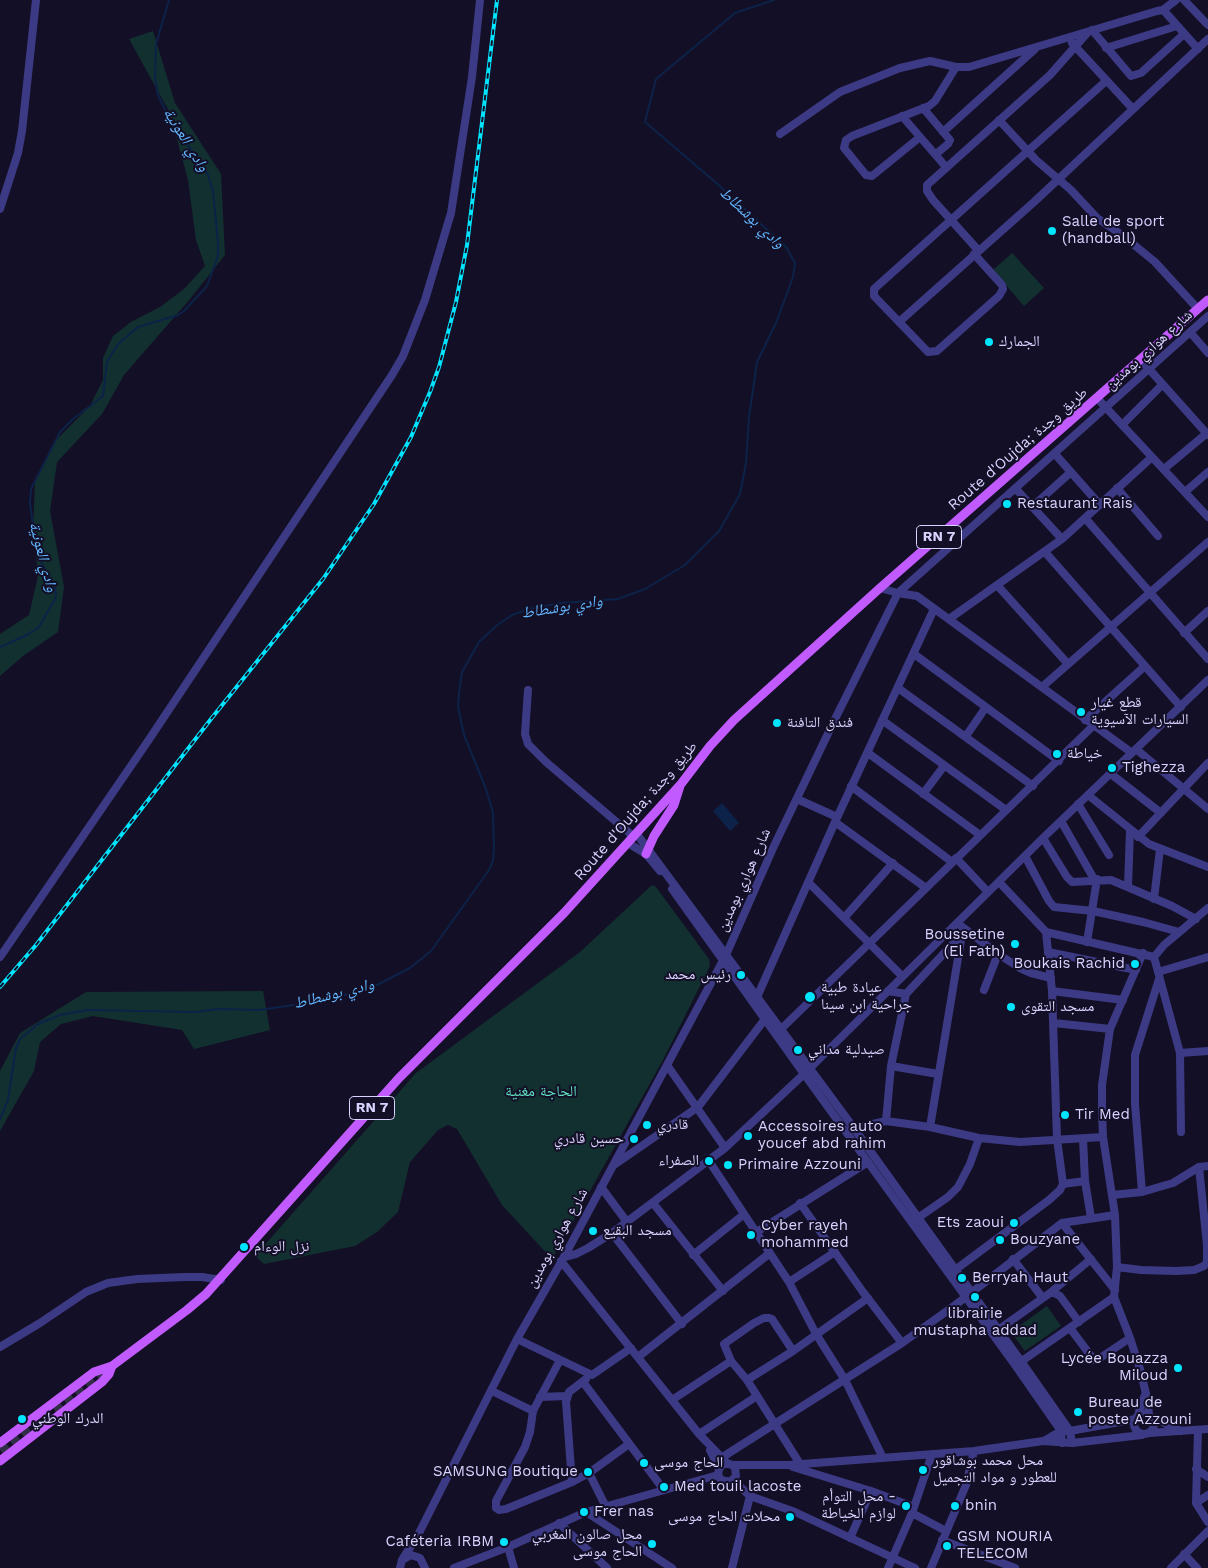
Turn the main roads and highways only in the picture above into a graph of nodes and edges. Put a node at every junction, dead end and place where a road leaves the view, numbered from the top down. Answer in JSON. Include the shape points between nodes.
{"nodes":[{"id":1,"x":1208,"y":300,"type":"edge"},
{"id":2,"x":681,"y":784,"type":"junction"},
{"id":3,"x":647,"y":852,"type":"road end"},
{"id":4,"x":112,"y":1366,"type":"junction"},
{"id":5,"x":0,"y":1443,"type":"edge"},
{"id":6,"x":0,"y":1461,"type":"edge"}],
"edges":[{"from":1,"to":2,"type":"main road","name":"Route d'Oujda; طريق وجدة","number":"RN 7","via":[[734,720]]},
{"from":2,"to":3,"type":"main road","via":[[674,805]]},
{"from":2,"to":4,"type":"main road","name":"Route d'Oujda; طريق وجدة","number":"RN 7","via":[[534,944],[399,1078],[221,1280]]},
{"from":4,"to":5,"type":"main road","name":"Route d'Oujda; طريق وجدة","number":"RN 7","via":[[94,1372]]},
{"from":4,"to":6,"type":"main road","name":"Route d'Oujda; طريق وجدة","number":"RN 7","via":[[102,1382]]}]}
